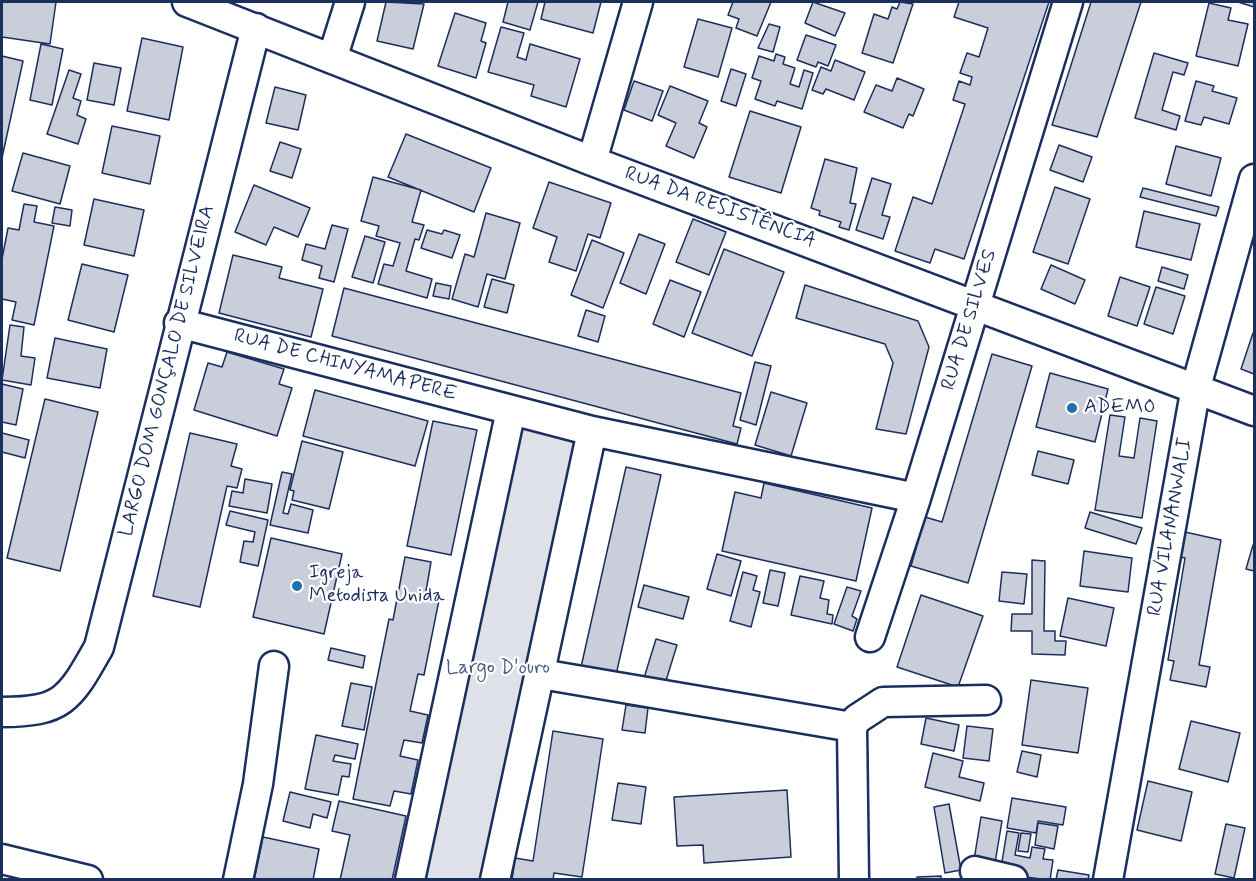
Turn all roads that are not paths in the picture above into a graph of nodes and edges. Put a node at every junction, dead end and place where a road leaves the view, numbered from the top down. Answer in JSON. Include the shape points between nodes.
{"nodes":[{"id":1,"x":188,"y":2,"type":"edge"},
{"id":2,"x":350,"y":2,"type":"edge"},
{"id":3,"x":638,"y":2,"type":"edge"},
{"id":4,"x":1068,"y":2,"type":"edge"},
{"id":5,"x":255,"y":28,"type":"junction"},
{"id":6,"x":332,"y":58,"type":"junction"},
{"id":7,"x":592,"y":161,"type":"junction"},
{"id":8,"x":1254,"y":179,"type":"edge"},
{"id":9,"x":974,"y":303,"type":"junction"},
{"id":10,"x":179,"y":323,"type":"junction"},
{"id":11,"x":1196,"y":387,"type":"junction"},
{"id":12,"x":511,"y":410,"type":"junction"},
{"id":13,"x":1254,"y":411,"type":"edge"},
{"id":14,"x":592,"y":431,"type":"junction"},
{"id":15,"x":916,"y":498,"type":"junction"},
{"id":16,"x":870,"y":637,"type":"dead end"},
{"id":17,"x":274,"y":666,"type":"dead end"},
{"id":18,"x":541,"y":674,"type":"junction"},
{"id":19,"x":987,"y":700,"type":"dead end"},
{"id":20,"x":2,"y":712,"type":"edge"},
{"id":21,"x":852,"y":727,"type":"junction"},
{"id":22,"x":2,"y":860,"type":"edge"},
{"id":23,"x":975,"y":871,"type":"dead end"},
{"id":24,"x":87,"y":879,"type":"edge"},
{"id":25,"x":238,"y":879,"type":"edge"},
{"id":26,"x":410,"y":879,"type":"edge"},
{"id":27,"x":495,"y":879,"type":"edge"},
{"id":28,"x":854,"y":879,"type":"edge"},
{"id":29,"x":1013,"y":879,"type":"edge"},
{"id":30,"x":1108,"y":879,"type":"edge"}],
"edges":[{"from":1,"to":5,"type":"street","name":"RUA DA RESISTÊNCIA"},
{"from":2,"to":6,"type":"street"},
{"from":3,"to":7,"type":"street"},
{"from":4,"to":9,"type":"street","name":"RUA DE SILVES"},
{"from":5,"to":6,"type":"street","name":"RUA DA RESISTÊNCIA"},
{"from":5,"to":10,"type":"street","name":"LARGO DOM GONÇALO DE SILVEIRA"},
{"from":6,"to":7,"type":"street","name":"RUA DA RESISTÊNCIA"},
{"from":7,"to":9,"type":"street","name":"RUA DA RESISTÊNCIA"},
{"from":8,"to":11,"type":"street","name":"RUA VILANANWALI"},
{"from":9,"to":11,"type":"street","name":"RUA DA RESISTÊNCIA"},
{"from":9,"to":15,"type":"street","name":"RUA DE SILVES"},
{"from":10,"to":12,"type":"street","name":"RUA DE CHINYAMAPERE"},
{"from":10,"to":20,"type":"street","name":"LARGO DOM GONÇALO DE SILVEIRA","via":[[99,648],[78,685],[60,704],[30,712]]},
{"from":11,"to":13,"type":"street","name":"RUA DA RESISTÊNCIA"},
{"from":11,"to":30,"type":"street","name":"RUA VILANANWALI"},
{"from":12,"to":14,"type":"street","name":"RUA DE CHINYAMAPERE"},
{"from":12,"to":26,"type":"street"},
{"from":14,"to":15,"type":"street"},
{"from":14,"to":18,"type":"street"},
{"from":15,"to":16,"type":"street","name":"RUA DE SILVES"},
{"from":17,"to":25,"type":"street","via":[[258,784]]},
{"from":18,"to":21,"type":"street"},
{"from":18,"to":27,"type":"street"},
{"from":19,"to":21,"type":"street","via":[[883,702],[857,718]]},
{"from":21,"to":28,"type":"street"},
{"from":22,"to":24,"type":"street"},
{"from":23,"to":29,"type":"street"}]}
